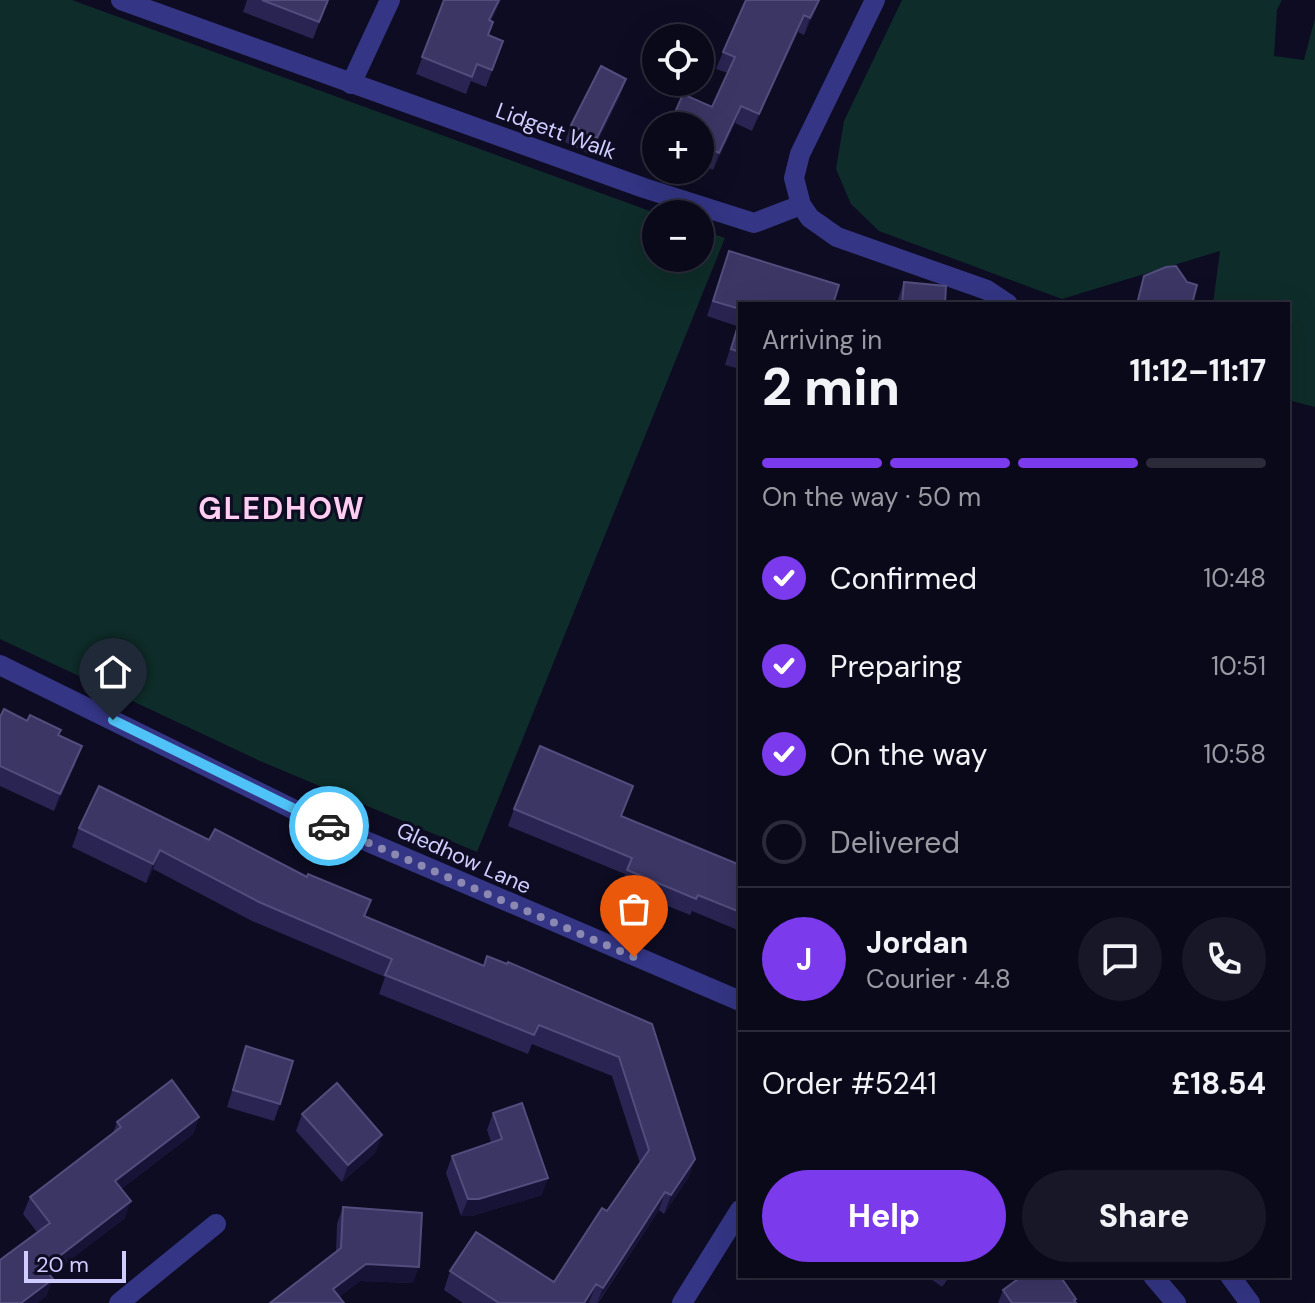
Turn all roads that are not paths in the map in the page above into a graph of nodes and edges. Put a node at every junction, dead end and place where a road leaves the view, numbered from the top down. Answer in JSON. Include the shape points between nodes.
{"nodes":[{"id":1,"x":121,"y":0,"type":"edge"},
{"id":2,"x":390,"y":0,"type":"edge"},
{"id":3,"x":875,"y":0,"type":"edge"},
{"id":4,"x":351,"y":84,"type":"junction"},
{"id":5,"x":801,"y":205,"type":"junction"},
{"id":6,"x":1005,"y":302,"type":"edge"},
{"id":7,"x":0,"y":665,"type":"edge"},
{"id":8,"x":738,"y":1000,"type":"edge"},
{"id":9,"x":738,"y":1213,"type":"edge"},
{"id":10,"x":216,"y":1224,"type":"dead end"},
{"id":11,"x":1155,"y":1278,"type":"edge"},
{"id":12,"x":1231,"y":1278,"type":"edge"},
{"id":13,"x":119,"y":1303,"type":"edge"},
{"id":14,"x":682,"y":1303,"type":"edge"},
{"id":15,"x":1176,"y":1303,"type":"edge"},
{"id":16,"x":1250,"y":1303,"type":"edge"}],
"edges":[{"from":1,"to":4,"type":"street","name":"Lidgett Walk"},
{"from":2,"to":4,"type":"street"},
{"from":3,"to":5,"type":"street","via":[[800,154],[794,178]]},
{"from":4,"to":5,"type":"street","name":"Lidgett Walk","via":[[754,223]]},
{"from":5,"to":6,"type":"street","via":[[837,237],[987,290]]},
{"from":7,"to":8,"type":"street","name":"Gledhow Lane","via":[[303,814]]},
{"from":9,"to":14,"type":"street"},
{"from":10,"to":13,"type":"street"},
{"from":11,"to":15,"type":"street"},
{"from":12,"to":16,"type":"street"}]}
